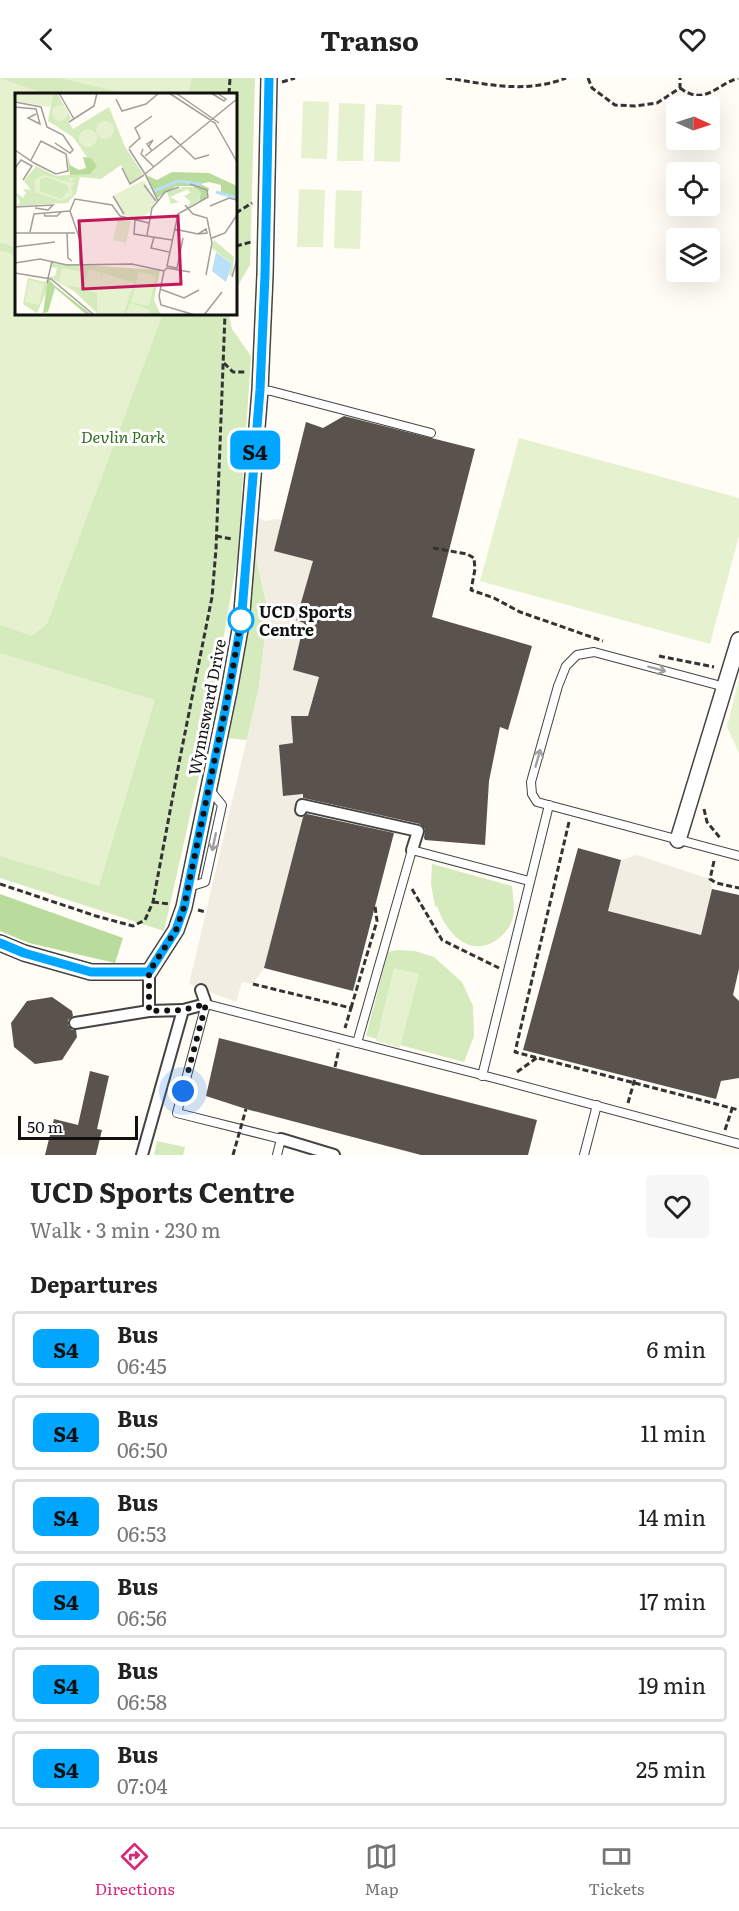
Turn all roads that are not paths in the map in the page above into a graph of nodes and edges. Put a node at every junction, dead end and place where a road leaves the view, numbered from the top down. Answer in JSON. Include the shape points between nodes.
{"nodes":[{"id":1,"x":276,"y":80,"type":"edge"},
{"id":2,"x":260,"y":390,"type":"junction"},
{"id":3,"x":431,"y":433,"type":"dead end"},
{"id":4,"x":739,"y":640,"type":"edge"},
{"id":5,"x":725,"y":687,"type":"junction"},
{"id":6,"x":549,"y":805,"type":"junction"},
{"id":7,"x":301,"y":810,"type":"dead end"},
{"id":8,"x":678,"y":840,"type":"junction"},
{"id":9,"x":412,"y":850,"type":"junction"},
{"id":10,"x":739,"y":856,"type":"edge"},
{"id":11,"x":529,"y":882,"type":"junction"},
{"id":12,"x":0,"y":943,"type":"edge"},
{"id":13,"x":149,"y":972,"type":"junction"},
{"id":14,"x":201,"y":990,"type":"dead end"},
{"id":15,"x":206,"y":1004,"type":"junction"},
{"id":16,"x":183,"y":1010,"type":"junction"},
{"id":17,"x":149,"y":1011,"type":"junction"},
{"id":18,"x":75,"y":1023,"type":"dead end"},
{"id":19,"x":357,"y":1043,"type":"junction"},
{"id":20,"x":482,"y":1076,"type":"junction"},
{"id":21,"x":597,"y":1105,"type":"junction"},
{"id":22,"x":280,"y":1139,"type":"junction"},
{"id":23,"x":739,"y":1144,"type":"edge"},
{"id":24,"x":142,"y":1155,"type":"edge"},
{"id":25,"x":277,"y":1155,"type":"edge"},
{"id":26,"x":334,"y":1155,"type":"edge"},
{"id":27,"x":584,"y":1155,"type":"edge"}],
"edges":[{"from":1,"to":2,"type":"street","name":"Wynnsward Drive"},
{"from":2,"to":3,"type":"lane"},
{"from":2,"to":13,"type":"street","name":"Wynnsward Drive","via":[[241,624],[189,887],[176,930]]},
{"from":4,"to":5,"type":"street"},
{"from":6,"to":5,"type":"lane","one_way":true,"via":[[537,802],[531,782],[559,682],[566,666],[577,655],[594,652]]},
{"from":5,"to":8,"type":"street"},
{"from":6,"to":8,"type":"lane"},
{"from":6,"to":11,"type":"lane"},
{"from":7,"to":9,"type":"street","via":[[302,805],[417,831]]},
{"from":8,"to":10,"type":"lane"},
{"from":9,"to":11,"type":"lane"},
{"from":9,"to":19,"type":"lane"},
{"from":11,"to":20,"type":"lane"},
{"from":12,"to":13,"type":"street","via":[[91,972]]},
{"from":13,"to":17,"type":"street"},
{"from":14,"to":15,"type":"street"},
{"from":15,"to":16,"type":"street"},
{"from":15,"to":19,"type":"lane"},
{"from":15,"to":22,"type":"lane","via":[[177,1113]]},
{"from":16,"to":17,"type":"street"},
{"from":16,"to":24,"type":"street"},
{"from":17,"to":18,"type":"street"},
{"from":19,"to":20,"type":"lane"},
{"from":20,"to":21,"type":"lane"},
{"from":21,"to":23,"type":"lane"},
{"from":21,"to":27,"type":"lane"},
{"from":22,"to":25,"type":"lane"},
{"from":22,"to":26,"type":"street"}]}
